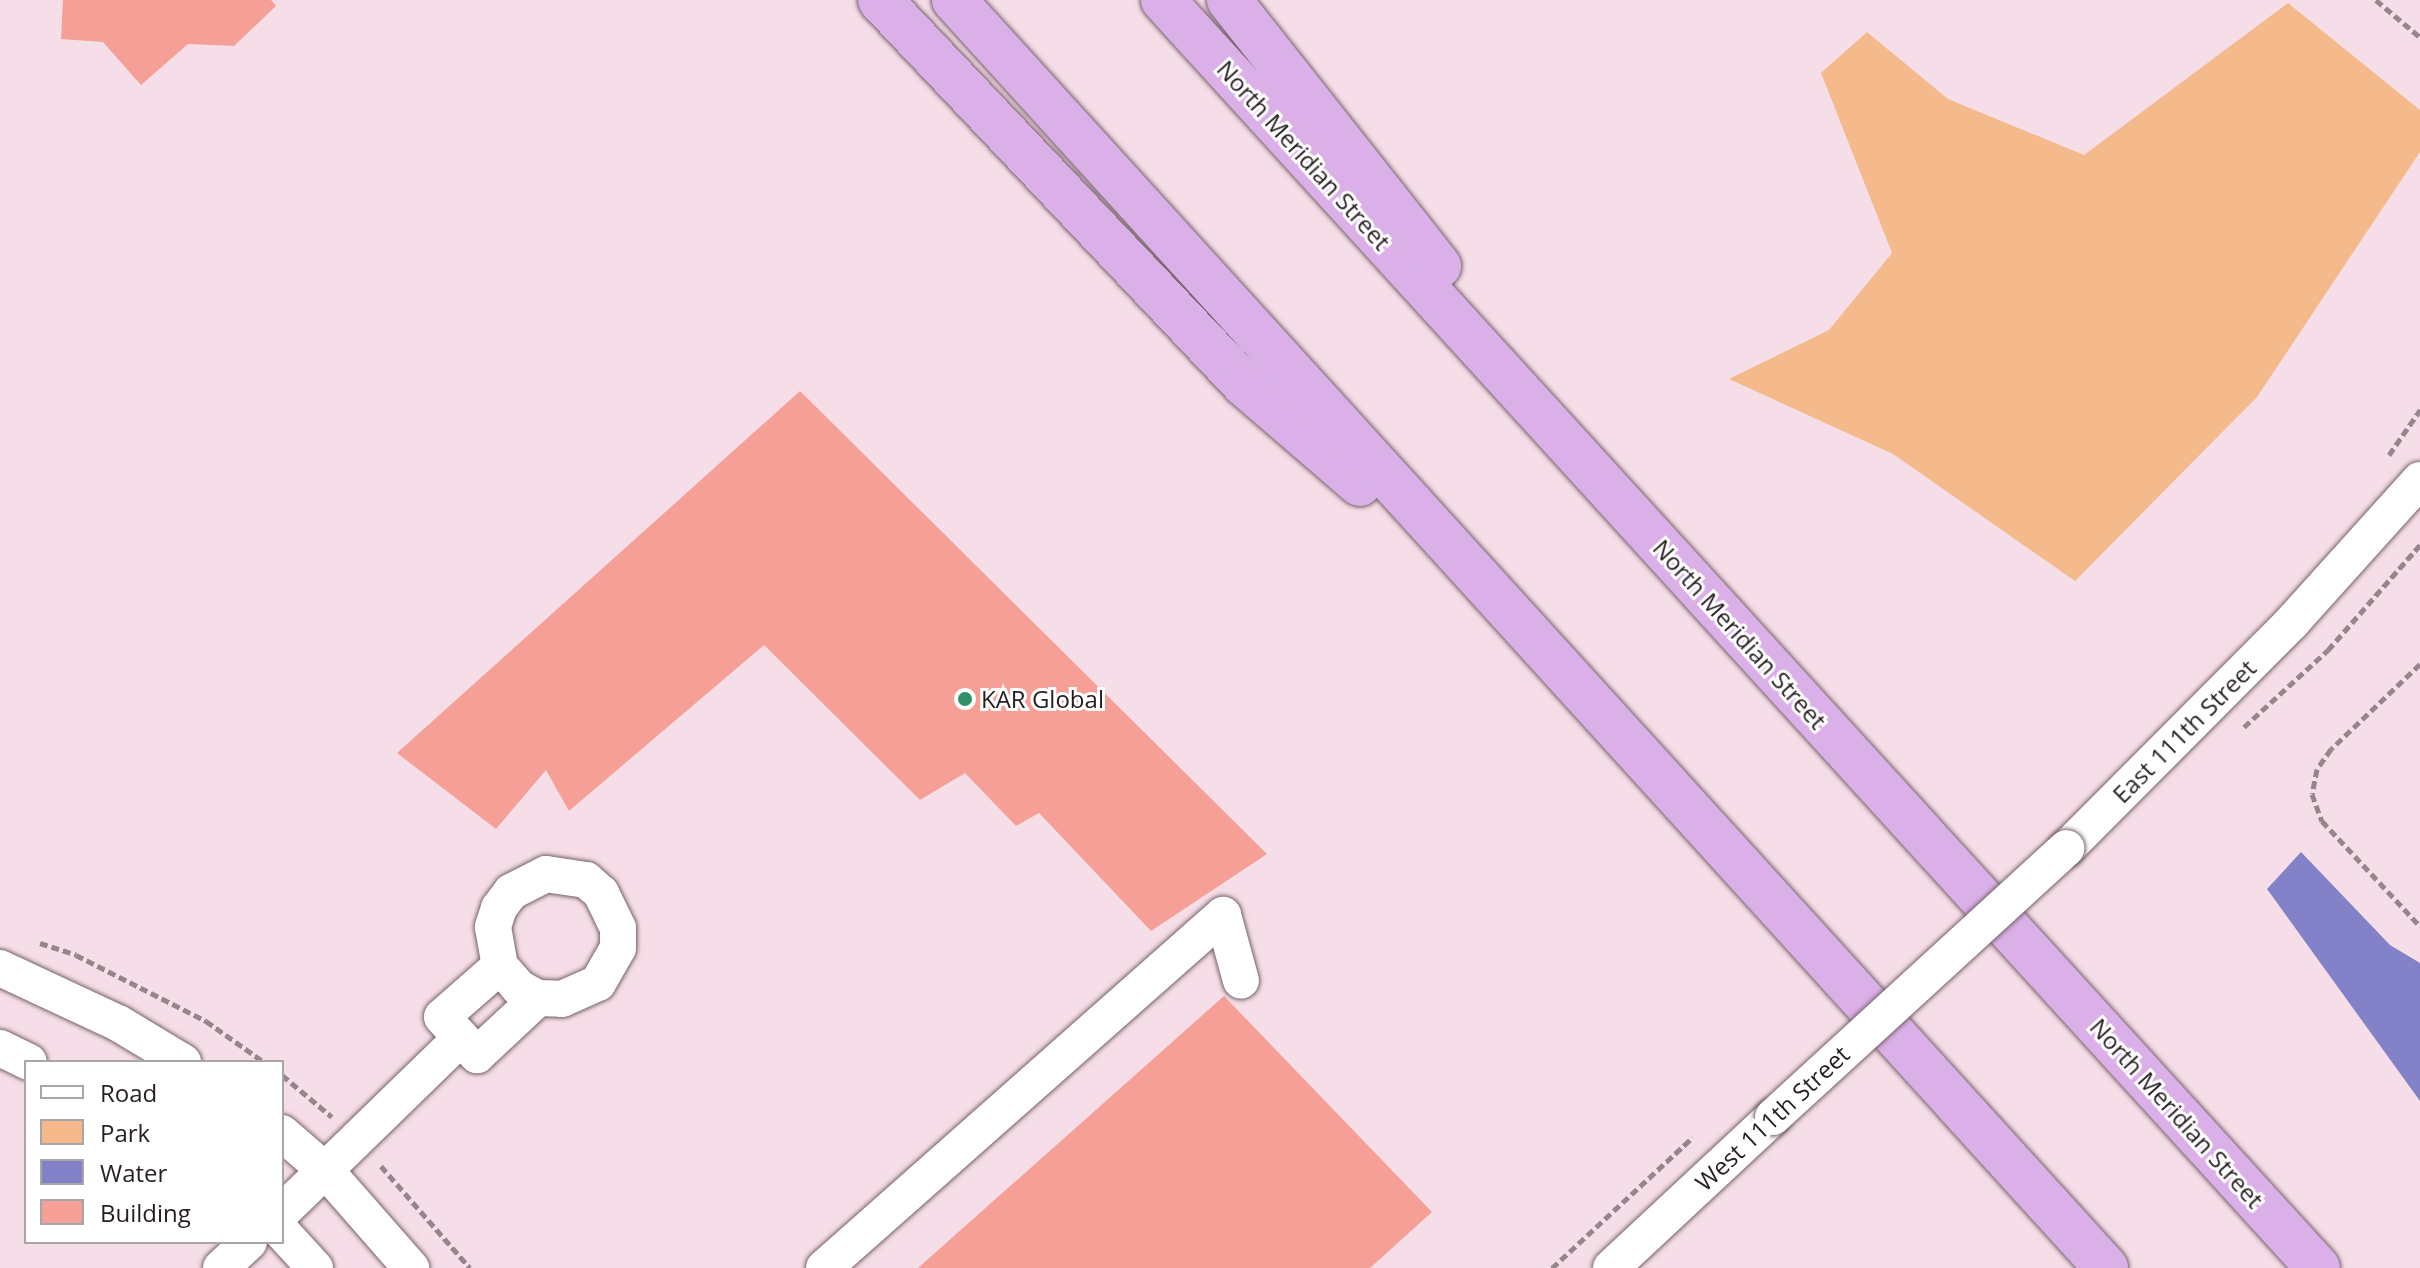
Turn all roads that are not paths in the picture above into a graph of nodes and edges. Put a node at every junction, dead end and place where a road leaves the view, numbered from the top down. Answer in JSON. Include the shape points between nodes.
{"nodes":[{"id":1,"x":880,"y":0,"type":"edge"},
{"id":2,"x":954,"y":0,"type":"edge"},
{"id":3,"x":1163,"y":0,"type":"edge"},
{"id":4,"x":1229,"y":0,"type":"edge"},
{"id":5,"x":2420,"y":480,"type":"edge"},
{"id":6,"x":1610,"y":491,"type":"junction"},
{"id":7,"x":1502,"y":605,"type":"junction"},
{"id":8,"x":500,"y":966,"type":"junction"},
{"id":9,"x":0,"y":968,"type":"edge"},
{"id":10,"x":1933,"y":969,"type":"joint"},
{"id":11,"x":1241,"y":981,"type":"dead end"},
{"id":12,"x":538,"y":998,"type":"junction"},
{"id":13,"x":460,"y":1037,"type":"junction"},
{"id":14,"x":0,"y":1048,"type":"edge"},
{"id":15,"x":25,"y":1060,"type":"edge"},
{"id":16,"x":180,"y":1060,"type":"edge"},
{"id":17,"x":284,"y":1135,"type":"edge"},
{"id":18,"x":327,"y":1172,"type":"junction"},
{"id":19,"x":284,"y":1210,"type":"edge"},
{"id":20,"x":284,"y":1234,"type":"edge"},
{"id":21,"x":247,"y":1244,"type":"edge"},
{"id":22,"x":221,"y":1268,"type":"edge"},
{"id":23,"x":315,"y":1268,"type":"edge"},
{"id":24,"x":411,"y":1268,"type":"edge"},
{"id":25,"x":824,"y":1268,"type":"edge"},
{"id":26,"x":1611,"y":1268,"type":"edge"},
{"id":27,"x":2106,"y":1268,"type":"edge"},
{"id":28,"x":2318,"y":1268,"type":"edge"}],
"edges":[{"from":1,"to":7,"type":"highway","via":[[1244,384]]},
{"from":2,"to":7,"type":"highway"},
{"from":3,"to":6,"type":"highway","name":"North Meridian Street"},
{"from":4,"to":6,"type":"highway","via":[[1333,126]]},
{"from":5,"to":10,"type":"street","name":"East 111th Street","bridge":true,"via":[[2292,622],[2067,848]]},
{"from":6,"to":28,"type":"highway","name":"North Meridian Street"},
{"from":7,"to":27,"type":"highway"},
{"from":8,"to":12,"type":"street","via":[[519,988]]},
{"from":8,"to":12,"type":"street","via":[[493,927],[511,892],[546,874],[567,874],[601,893],[618,928],[610,967],[581,994]]},
{"from":8,"to":13,"type":"street"},
{"from":9,"to":16,"type":"street","via":[[118,1023]]},
{"from":10,"to":26,"type":"street","name":"West 111th Street","bridge":true},
{"from":11,"to":25,"type":"street","via":[[1223,915]]},
{"from":12,"to":13,"type":"street"},
{"from":13,"to":18,"type":"street"},
{"from":14,"to":15,"type":"street"},
{"from":17,"to":18,"type":"street"},
{"from":18,"to":19,"type":"street"},
{"from":18,"to":24,"type":"street"},
{"from":20,"to":23,"type":"street"},
{"from":21,"to":22,"type":"street"}]}
